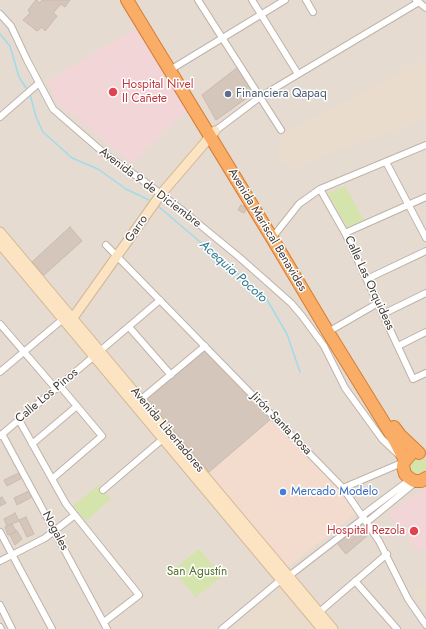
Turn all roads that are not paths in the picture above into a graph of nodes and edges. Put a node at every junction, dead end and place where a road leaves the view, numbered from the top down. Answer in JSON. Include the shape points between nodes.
{"nodes":[{"id":1,"x":127,"y":0,"type":"edge"},
{"id":2,"x":136,"y":0,"type":"edge"},
{"id":3,"x":198,"y":0,"type":"edge"},
{"id":4,"x":252,"y":0,"type":"edge"},
{"id":5,"x":285,"y":0,"type":"edge"},
{"id":6,"x":306,"y":0,"type":"edge"},
{"id":7,"x":418,"y":1,"type":"edge"},
{"id":8,"x":426,"y":8,"type":"edge"},
{"id":9,"x":313,"y":12,"type":"dead end"},
{"id":10,"x":0,"y":14,"type":"edge"},
{"id":11,"x":261,"y":15,"type":"junction"},
{"id":12,"x":148,"y":27,"type":"junction"},
{"id":13,"x":222,"y":38,"type":"junction"},
{"id":14,"x":173,"y":68,"type":"junction"},
{"id":15,"x":298,"y":74,"type":"junction"},
{"id":16,"x":39,"y":83,"type":"junction"},
{"id":17,"x":260,"y":97,"type":"junction"},
{"id":18,"x":0,"y":117,"type":"edge"},
{"id":19,"x":281,"y":130,"type":"dead end"},
{"id":20,"x":213,"y":133,"type":"junction"},
{"id":21,"x":426,"y":145,"type":"edge"},
{"id":22,"x":386,"y":162,"type":"junction"},
{"id":23,"x":320,"y":189,"type":"junction"},
{"id":24,"x":161,"y":194,"type":"junction"},
{"id":25,"x":426,"y":197,"type":"edge"},
{"id":26,"x":409,"y":204,"type":"junction"},
{"id":27,"x":345,"y":233,"type":"junction"},
{"id":28,"x":274,"y":235,"type":"junction"},
{"id":29,"x":1,"y":238,"type":"edge"},
{"id":30,"x":426,"y":238,"type":"edge"},
{"id":31,"x":106,"y":245,"type":"dead end"},
{"id":32,"x":426,"y":251,"type":"edge"},
{"id":33,"x":118,"y":257,"type":"junction"},
{"id":34,"x":367,"y":279,"type":"junction"},
{"id":35,"x":426,"y":293,"type":"edge"},
{"id":36,"x":160,"y":300,"type":"junction"},
{"id":37,"x":378,"y":303,"type":"junction"},
{"id":38,"x":383,"y":314,"type":"junction"},
{"id":39,"x":68,"y":321,"type":"junction"},
{"id":40,"x":0,"y":324,"type":"edge"},
{"id":41,"x":130,"y":327,"type":"junction"},
{"id":42,"x":331,"y":330,"type":"junction"},
{"id":43,"x":426,"y":332,"type":"edge"},
{"id":44,"x":205,"y":346,"type":"junction"},
{"id":45,"x":398,"y":346,"type":"junction"},
{"id":46,"x":24,"y":352,"type":"junction"},
{"id":47,"x":97,"y":354,"type":"junction"},
{"id":48,"x":0,"y":372,"type":"edge"},
{"id":49,"x":426,"y":373,"type":"edge"},
{"id":50,"x":171,"y":375,"type":"junction"},
{"id":51,"x":58,"y":388,"type":"junction"},
{"id":52,"x":138,"y":402,"type":"junction"},
{"id":53,"x":77,"y":406,"type":"junction"},
{"id":54,"x":19,"y":420,"type":"junction"},
{"id":55,"x":1,"y":435,"type":"edge"},
{"id":56,"x":166,"y":436,"type":"junction"},
{"id":57,"x":32,"y":444,"type":"junction"},
{"id":58,"x":423,"y":455,"type":"edge"},
{"id":59,"x":405,"y":461,"type":"junction"},
{"id":60,"x":52,"y":478,"type":"junction"},
{"id":61,"x":421,"y":480,"type":"edge"},
{"id":62,"x":343,"y":488,"type":"junction"},
{"id":63,"x":103,"y":490,"type":"dead end"},
{"id":64,"x":75,"y":515,"type":"junction"},
{"id":65,"x":365,"y":518,"type":"junction"},
{"id":66,"x":55,"y":531,"type":"junction"},
{"id":67,"x":0,"y":532,"type":"edge"},
{"id":68,"x":386,"y":554,"type":"junction"},
{"id":69,"x":12,"y":555,"type":"junction"},
{"id":70,"x":0,"y":561,"type":"edge"},
{"id":71,"x":286,"y":577,"type":"junction"},
{"id":72,"x":355,"y":581,"type":"junction"},
{"id":73,"x":0,"y":605,"type":"edge"},
{"id":74,"x":316,"y":615,"type":"junction"},
{"id":75,"x":104,"y":622,"type":"junction"},
{"id":76,"x":426,"y":625,"type":"edge"},
{"id":77,"x":12,"y":629,"type":"edge"},
{"id":78,"x":52,"y":629,"type":"edge"},
{"id":79,"x":107,"y":629,"type":"edge"},
{"id":80,"x":222,"y":629,"type":"edge"},
{"id":81,"x":322,"y":629,"type":"edge"},
{"id":82,"x":333,"y":629,"type":"edge"},
{"id":83,"x":397,"y":629,"type":"edge"}],
"edges":[{"from":1,"to":12,"type":"highway","name":"Avenida Mariscal Benavides"},
{"from":2,"to":12,"type":"highway","name":"Avenida Mariscal Benavides"},
{"from":3,"to":13,"type":"street"},
{"from":4,"to":11,"type":"street"},
{"from":5,"to":11,"type":"street"},
{"from":6,"to":9,"type":"street"},
{"from":7,"to":8,"type":"street"},
{"from":7,"to":15,"type":"street"},
{"from":10,"to":16,"type":"street","name":"Avenida 9 de Diciembre","via":[[11,26]]},
{"from":11,"to":13,"type":"street"},
{"from":11,"to":15,"type":"street"},
{"from":12,"to":14,"type":"highway","name":"Avenida Mariscal Benavides"},
{"from":13,"to":14,"type":"street"},
{"from":13,"to":17,"type":"street"},
{"from":14,"to":20,"type":"highway","name":"Avenida Mariscal Benavides"},
{"from":15,"to":17,"type":"street"},
{"from":16,"to":18,"type":"street"},
{"from":16,"to":24,"type":"street","name":"Avenida 9 de Diciembre","via":[[53,109],[105,154]]},
{"from":17,"to":19,"type":"street"},
{"from":17,"to":20,"type":"street"},
{"from":20,"to":24,"type":"street","name":"Garro"},
{"from":20,"to":28,"type":"highway","name":"Avenida Mariscal Benavides"},
{"from":21,"to":22,"type":"street"},
{"from":22,"to":23,"type":"street"},
{"from":22,"to":26,"type":"street"},
{"from":23,"to":27,"type":"street","name":"Calle Las Orquideas"},
{"from":23,"to":28,"type":"street","via":[[299,204]]},
{"from":24,"to":33,"type":"street","name":"Garro"},
{"from":24,"to":59,"type":"street","name":"Avenida 9 de Diciembre","via":[[239,257],[302,316],[324,346],[345,388],[382,439]]},
{"from":25,"to":26,"type":"street"},
{"from":26,"to":27,"type":"street"},
{"from":26,"to":30,"type":"street"},
{"from":27,"to":34,"type":"street","name":"Calle Las Orquideas"},
{"from":28,"to":42,"type":"highway","name":"Avenida Mariscal Benavides"},
{"from":29,"to":39,"type":"street","name":"Avenida Libertadores"},
{"from":31,"to":33,"type":"street","name":"Jirón Santa Rosa"},
{"from":32,"to":34,"type":"street"},
{"from":33,"to":36,"type":"street","name":"Jirón Santa Rosa"},
{"from":33,"to":39,"type":"street","name":"Garro"},
{"from":34,"to":37,"type":"street","name":"Calle Las Orquideas"},
{"from":35,"to":38,"type":"street"},
{"from":36,"to":41,"type":"street","name":"Calle Los Pinos"},
{"from":36,"to":44,"type":"street","name":"Jirón Santa Rosa"},
{"from":37,"to":38,"type":"street","name":"Calle Las Orquideas"},
{"from":37,"to":42,"type":"street"},
{"from":38,"to":45,"type":"street","name":"Calle Las Orquideas"},
{"from":39,"to":46,"type":"street"},
{"from":39,"to":47,"type":"street","name":"Avenida Libertadores"},
{"from":40,"to":46,"type":"street"},
{"from":41,"to":47,"type":"street","name":"Calle Los Pinos"},
{"from":41,"to":50,"type":"street"},
{"from":42,"to":58,"type":"highway","name":"Avenida Mariscal Benavides","via":[[400,435]]},
{"from":42,"to":59,"type":"highway","name":"Avenida Mariscal Benavides"},
{"from":43,"to":45,"type":"street"},
{"from":44,"to":50,"type":"street"},
{"from":44,"to":62,"type":"street","name":"Jirón Santa Rosa"},
{"from":45,"to":49,"type":"street","name":"Calle Las Orquideas","via":[[414,379]]},
{"from":46,"to":48,"type":"street"},
{"from":46,"to":51,"type":"street"},
{"from":47,"to":51,"type":"street","name":"Calle Los Pinos"},
{"from":47,"to":52,"type":"street","name":"Avenida Libertadores"},
{"from":50,"to":52,"type":"street"},
{"from":51,"to":53,"type":"street"},
{"from":51,"to":54,"type":"street","name":"Calle Los Pinos"},
{"from":52,"to":56,"type":"street","name":"Avenida Libertadores"},
{"from":53,"to":57,"type":"street"},
{"from":53,"to":60,"type":"street","via":[[102,436]]},
{"from":54,"to":55,"type":"street","name":"Calle Los Pinos"},
{"from":54,"to":57,"type":"street"},
{"from":55,"to":66,"type":"street","name":"Nogales"},
{"from":56,"to":63,"type":"street"},
{"from":56,"to":71,"type":"street","name":"Avenida Libertadores"},
{"from":57,"to":60,"type":"street"},
{"from":58,"to":59,"type":"highway","via":[[412,454]]},
{"from":59,"to":61,"type":"highway","name":"Avenida Mariscal Benavides","via":[[405,474]]},
{"from":59,"to":62,"type":"street"},
{"from":60,"to":64,"type":"street"},
{"from":61,"to":65,"type":"street"},
{"from":62,"to":65,"type":"street","name":"Jirón Santa Rosa"},
{"from":64,"to":66,"type":"street"},
{"from":64,"to":75,"type":"street","via":[[139,595]]},
{"from":65,"to":68,"type":"street","name":"Jirón Santa Rosa"},
{"from":65,"to":71,"type":"street"},
{"from":66,"to":69,"type":"street"},
{"from":66,"to":75,"type":"street","name":"Nogales"},
{"from":67,"to":69,"type":"street"},
{"from":68,"to":72,"type":"street"},
{"from":68,"to":76,"type":"street","name":"Jirón Santa Rosa","via":[[408,599]]},
{"from":69,"to":70,"type":"street"},
{"from":69,"to":78,"type":"street"},
{"from":71,"to":74,"type":"street","name":"Avenida Libertadores"},
{"from":71,"to":80,"type":"street"},
{"from":72,"to":74,"type":"street"},
{"from":72,"to":83,"type":"street"},
{"from":73,"to":77,"type":"street"},
{"from":74,"to":81,"type":"street","name":"Avenida Libertadores"},
{"from":74,"to":82,"type":"street","name":"Avenida Libertadores"},
{"from":75,"to":79,"type":"street","name":"Nogales"}]}
